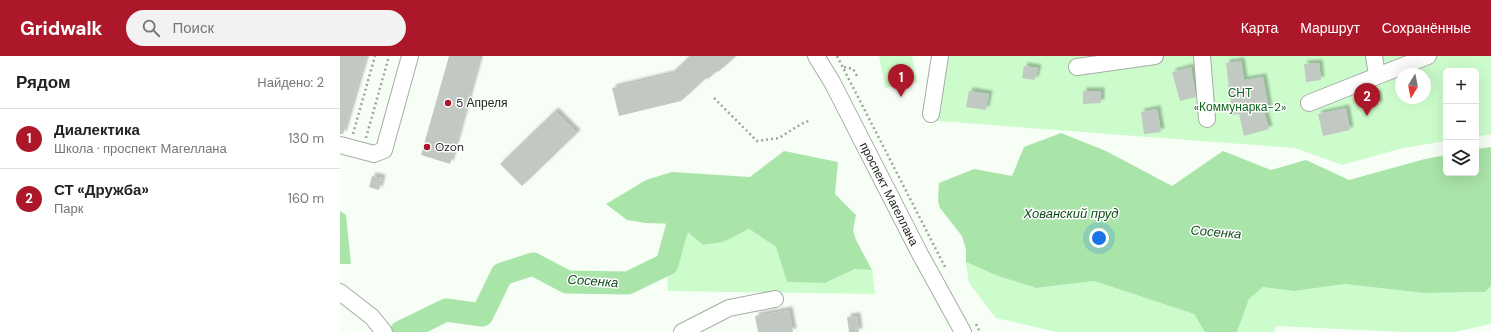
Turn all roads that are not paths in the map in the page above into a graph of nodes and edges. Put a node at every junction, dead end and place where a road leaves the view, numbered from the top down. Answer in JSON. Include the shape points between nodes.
{"nodes":[{"id":1,"x":410,"y":56,"type":"edge"},
{"id":2,"x":816,"y":56,"type":"edge"},
{"id":3,"x":940,"y":56,"type":"edge"},
{"id":4,"x":1155,"y":56,"type":"edge"},
{"id":5,"x":1202,"y":56,"type":"edge"},
{"id":6,"x":1374,"y":56,"type":"edge"},
{"id":7,"x":1428,"y":56,"type":"edge"},
{"id":8,"x":1076,"y":67,"type":"dead end"},
{"id":9,"x":1377,"y":75,"type":"junction"},
{"id":10,"x":1309,"y":103,"type":"dead end"},
{"id":11,"x":931,"y":114,"type":"dead end"},
{"id":12,"x":1207,"y":118,"type":"dead end"},
{"id":13,"x":343,"y":139,"type":"edge"},
{"id":14,"x":340,"y":292,"type":"edge"},
{"id":15,"x":775,"y":299,"type":"dead end"},
{"id":16,"x":384,"y":332,"type":"edge"},
{"id":17,"x":682,"y":332,"type":"edge"},
{"id":18,"x":963,"y":332,"type":"edge"}],
"edges":[{"from":1,"to":13,"type":"street","via":[[384,150],[374,154],[363,151]]},
{"from":2,"to":18,"type":"street","name":"проспект Магеллана"},
{"from":3,"to":11,"type":"street"},
{"from":4,"to":8,"type":"street"},
{"from":5,"to":12,"type":"street"},
{"from":6,"to":9,"type":"street"},
{"from":7,"to":9,"type":"street"},
{"from":9,"to":10,"type":"street"},
{"from":14,"to":16,"type":"street","via":[[372,317]]},
{"from":15,"to":17,"type":"street","via":[[730,308]]}]}
